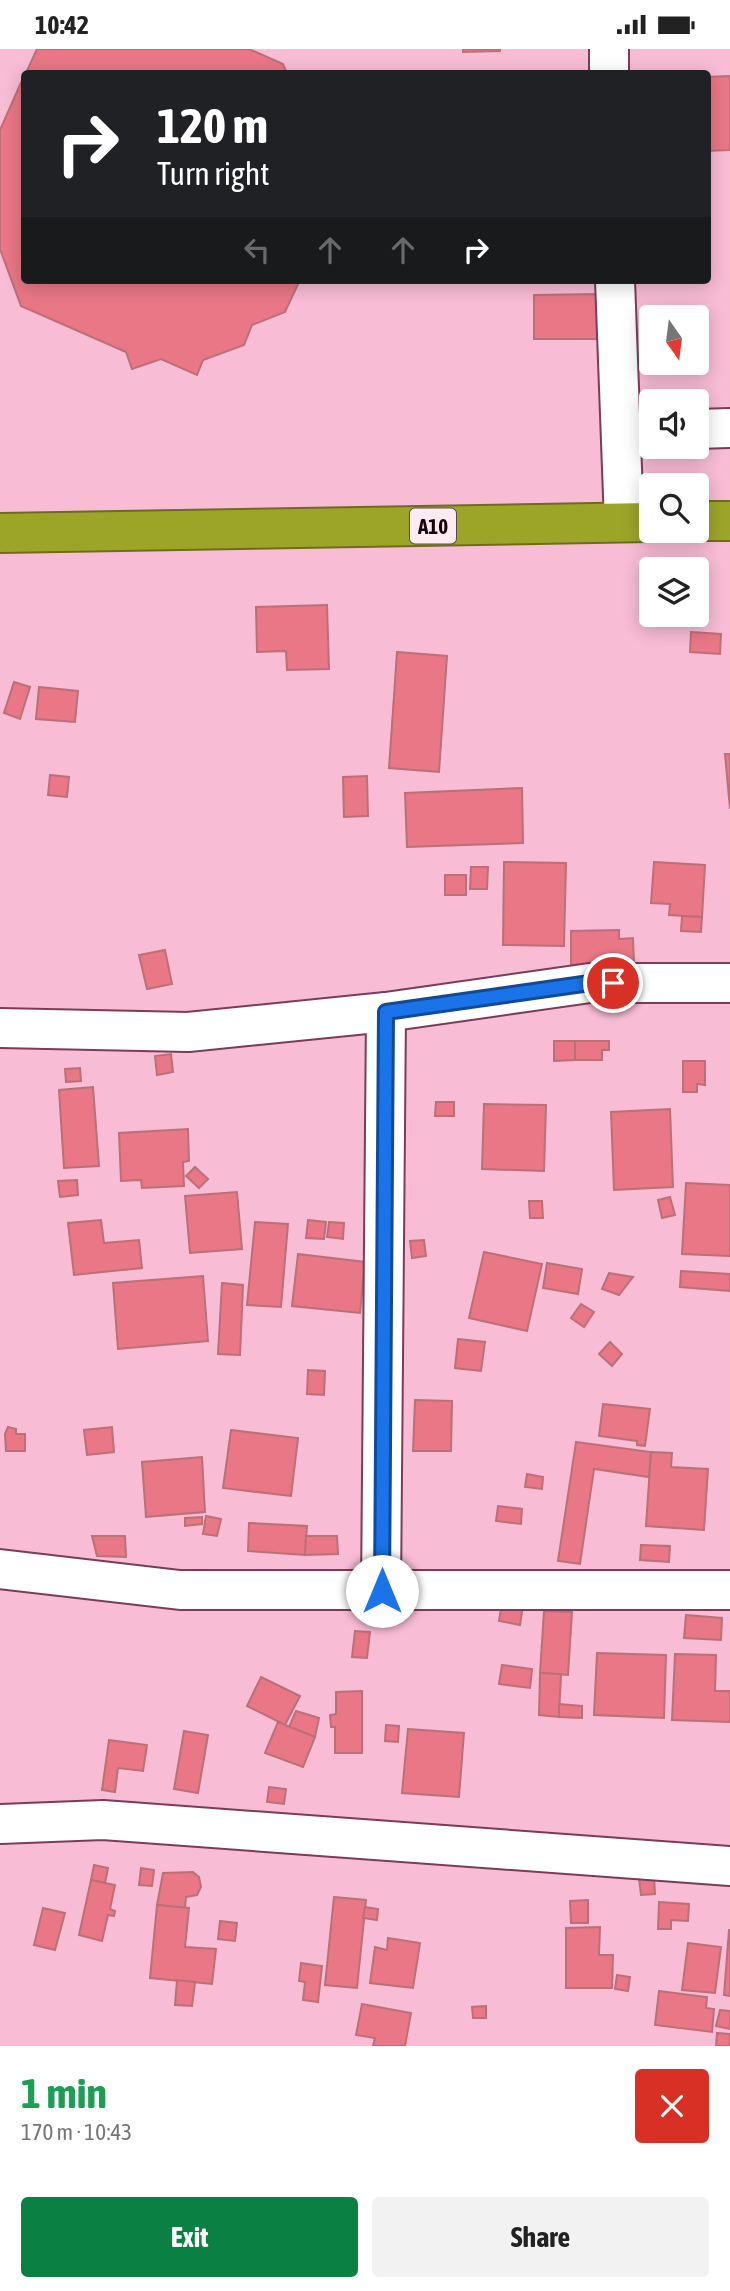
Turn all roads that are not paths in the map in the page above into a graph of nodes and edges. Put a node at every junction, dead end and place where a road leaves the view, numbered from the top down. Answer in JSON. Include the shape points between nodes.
{"nodes":[{"id":1,"x":609,"y":49,"type":"edge"},
{"id":2,"x":610,"y":70,"type":"edge"},
{"id":3,"x":616,"y":284,"type":"edge"},
{"id":4,"x":730,"y":428,"type":"edge"},
{"id":5,"x":709,"y":429,"type":"edge"},
{"id":6,"x":635,"y":430,"type":"edge"},
{"id":7,"x":709,"y":521,"type":"edge"},
{"id":8,"x":730,"y":521,"type":"edge"},
{"id":9,"x":637,"y":522,"type":"edge"},
{"id":10,"x":0,"y":533,"type":"edge"},
{"id":11,"x":730,"y":983,"type":"edge"},
{"id":12,"x":386,"y":1012,"type":"junction"},
{"id":13,"x":0,"y":1028,"type":"edge"},
{"id":14,"x":0,"y":1569,"type":"edge"},
{"id":15,"x":730,"y":1590,"type":"edge"},
{"id":16,"x":382,"y":1591,"type":"junction"},
{"id":17,"x":0,"y":1824,"type":"edge"},
{"id":18,"x":730,"y":1866,"type":"edge"}],
"edges":[{"from":1,"to":2,"type":"street"},
{"from":3,"to":6,"type":"street"},
{"from":4,"to":5,"type":"street"},
{"from":6,"to":9,"type":"street"},
{"from":7,"to":8,"type":"highway"},
{"from":9,"to":10,"type":"highway","number":"A10"},
{"from":11,"to":12,"type":"street","via":[[590,983]]},
{"from":12,"to":13,"type":"street","via":[[188,1032]]},
{"from":12,"to":16,"type":"street"},
{"from":14,"to":16,"type":"street","via":[[180,1590]]},
{"from":15,"to":16,"type":"street"},
{"from":17,"to":18,"type":"street","via":[[103,1819]]}]}
